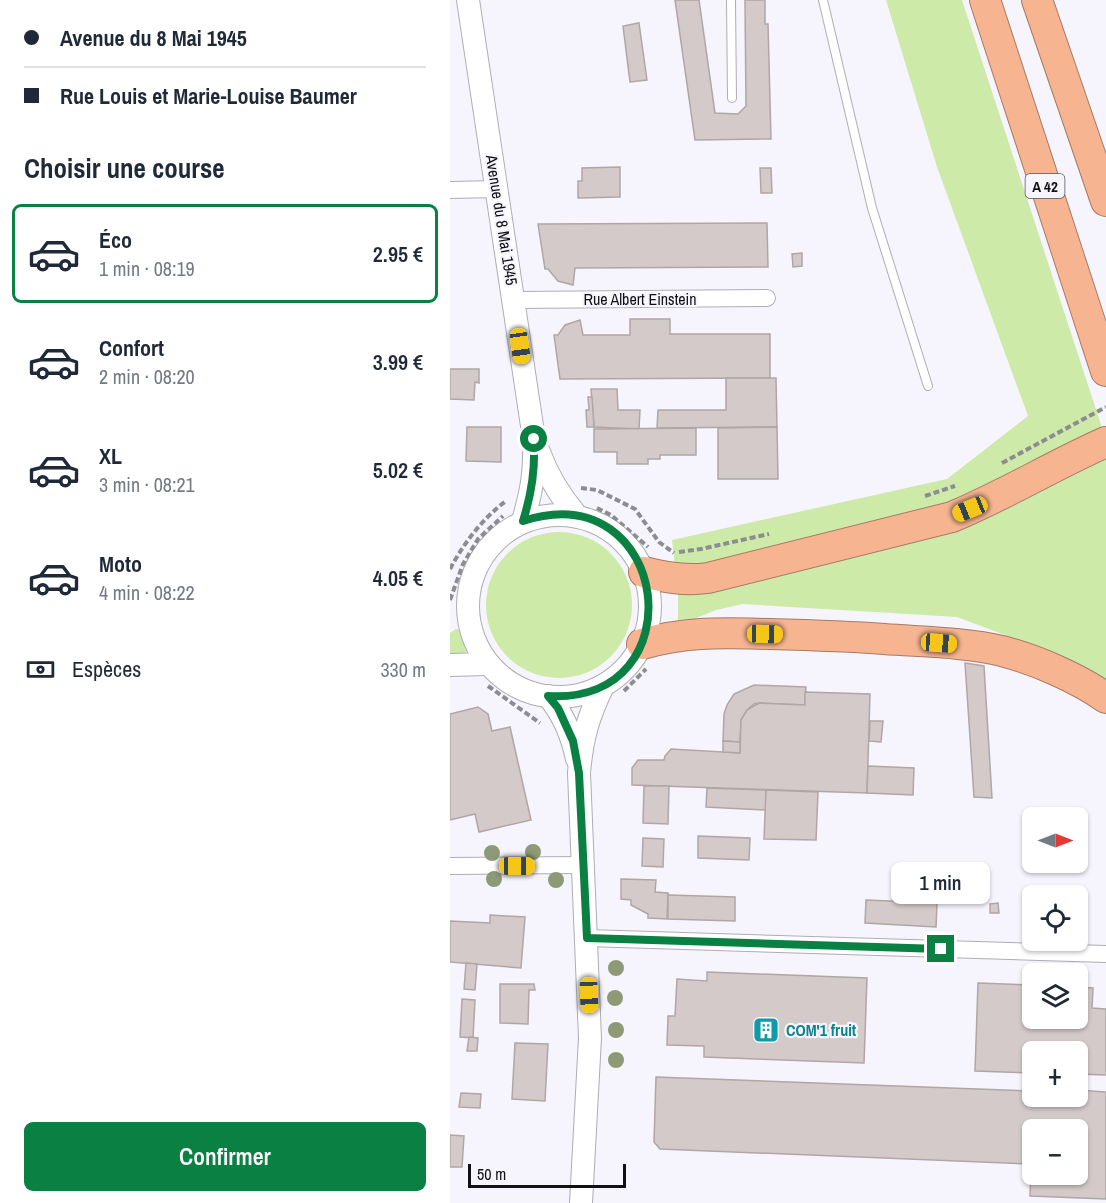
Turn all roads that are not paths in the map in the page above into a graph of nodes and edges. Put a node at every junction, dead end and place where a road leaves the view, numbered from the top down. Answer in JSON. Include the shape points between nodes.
{"nodes":[{"id":1,"x":468,"y":0,"type":"edge"},
{"id":2,"x":730,"y":0,"type":"edge"},
{"id":3,"x":823,"y":0,"type":"edge"},
{"id":4,"x":985,"y":0,"type":"edge"},
{"id":5,"x":1037,"y":0,"type":"edge"},
{"id":6,"x":732,"y":98,"type":"dead end"},
{"id":7,"x":497,"y":189,"type":"junction"},
{"id":8,"x":450,"y":190,"type":"edge"},
{"id":9,"x":1106,"y":201,"type":"edge"},
{"id":10,"x":767,"y":298,"type":"dead end"},
{"id":11,"x":514,"y":300,"type":"junction"},
{"id":12,"x":1106,"y":371,"type":"edge"},
{"id":13,"x":928,"y":386,"type":"dead end"},
{"id":14,"x":534,"y":439,"type":"junction"},
{"id":15,"x":1106,"y":442,"type":"edge"},
{"id":16,"x":585,"y":511,"type":"junction"},
{"id":17,"x":523,"y":521,"type":"junction"},
{"id":18,"x":650,"y":563,"type":"junction"},
{"id":19,"x":456,"y":612,"type":"edge"},
{"id":20,"x":642,"y":644,"type":"junction"},
{"id":21,"x":488,"y":664,"type":"junction"},
{"id":22,"x":450,"y":665,"type":"edge"},
{"id":23,"x":603,"y":686,"type":"junction"},
{"id":24,"x":548,"y":696,"type":"junction"},
{"id":25,"x":1106,"y":698,"type":"edge"},
{"id":26,"x":579,"y":773,"type":"junction"},
{"id":27,"x":583,"y":865,"type":"junction"},
{"id":28,"x":450,"y":866,"type":"edge"},
{"id":29,"x":587,"y":938,"type":"junction"},
{"id":30,"x":1106,"y":954,"type":"edge"},
{"id":31,"x":581,"y":1203,"type":"edge"}],
"edges":[{"from":1,"to":7,"type":"main road","name":"Avenue du 8 Mai 1945"},
{"from":2,"to":6,"type":"lane"},
{"from":3,"to":13,"type":"lane","via":[[872,208]]},
{"from":4,"to":12,"type":"highway","number":"A 42"},
{"from":5,"to":9,"type":"highway"},
{"from":7,"to":8,"type":"street"},
{"from":7,"to":11,"type":"main road","name":"Avenue du 8 Mai 1945"},
{"from":10,"to":11,"type":"street","name":"Rue Albert Einstein"},
{"from":11,"to":14,"type":"main road","name":"Avenue du 8 Mai 1945"},
{"from":14,"to":16,"type":"main road","name":"Avenue du 8 Mai 1945","via":[[556,490]]},
{"from":14,"to":17,"type":"main road","name":"Avenue du 8 Mai 1945","via":[[535,471],[524,495]]},
{"from":15,"to":18,"type":"highway","via":[[952,517],[708,578],[669,579]]},
{"from":16,"to":17,"type":"main road"},
{"from":16,"to":18,"type":"main road","via":[[618,536],[637,558]]},
{"from":17,"to":19,"type":"main road","via":[[501,534],[484,553],[473,575],[468,600]]},
{"from":18,"to":20,"type":"main road","via":[[650,615]]},
{"from":19,"to":21,"type":"main road"},
{"from":20,"to":23,"type":"main road","via":[[626,668]]},
{"from":20,"to":25,"type":"highway","via":[[699,633],[961,644],[1002,651],[1037,663]]},
{"from":21,"to":22,"type":"main road"},
{"from":21,"to":24,"type":"main road","via":[[515,686]]},
{"from":23,"to":24,"type":"main road","via":[[575,696]]},
{"from":23,"to":26,"type":"main road","via":[[589,715]]},
{"from":24,"to":26,"type":"main road","via":[[573,741]]},
{"from":26,"to":27,"type":"main road"},
{"from":27,"to":28,"type":"street"},
{"from":27,"to":29,"type":"main road"},
{"from":29,"to":30,"type":"street"},
{"from":29,"to":31,"type":"main road","via":[[590,1038]]}]}
